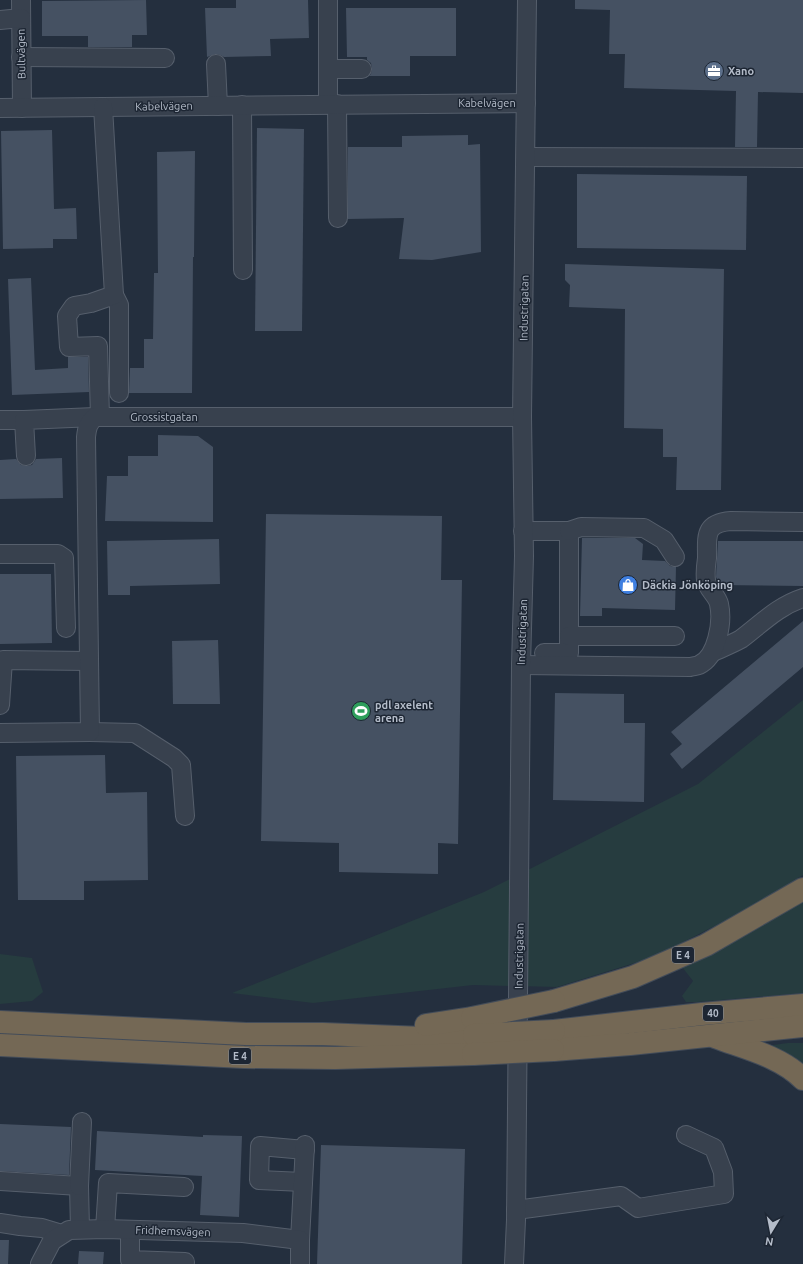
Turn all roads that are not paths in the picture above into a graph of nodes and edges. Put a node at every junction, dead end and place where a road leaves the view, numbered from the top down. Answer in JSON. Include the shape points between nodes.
{"nodes":[{"id":1,"x":21,"y":0,"type":"edge"},
{"id":2,"x":328,"y":0,"type":"edge"},
{"id":3,"x":527,"y":0,"type":"edge"},
{"id":4,"x":21,"y":18,"type":"junction"},
{"id":5,"x":0,"y":20,"type":"edge"},
{"id":6,"x":21,"y":57,"type":"junction"},
{"id":7,"x":165,"y":58,"type":"dead end"},
{"id":8,"x":216,"y":64,"type":"dead end"},
{"id":9,"x":328,"y":69,"type":"junction"},
{"id":10,"x":362,"y":69,"type":"dead end"},
{"id":11,"x":526,"y":103,"type":"junction"},
{"id":12,"x":333,"y":104,"type":"junction"},
{"id":13,"x":242,"y":105,"type":"junction"},
{"id":14,"x":218,"y":106,"type":"junction"},
{"id":15,"x":103,"y":107,"type":"junction"},
{"id":16,"x":0,"y":108,"type":"edge"},
{"id":17,"x":22,"y":108,"type":"junction"},
{"id":18,"x":526,"y":157,"type":"junction"},
{"id":19,"x":803,"y":158,"type":"edge"},
{"id":20,"x":338,"y":218,"type":"dead end"},
{"id":21,"x":243,"y":270,"type":"dead end"},
{"id":22,"x":114,"y":295,"type":"junction"},
{"id":23,"x":119,"y":393,"type":"dead end"},
{"id":24,"x":97,"y":417,"type":"junction"},
{"id":25,"x":522,"y":417,"type":"junction"},
{"id":26,"x":0,"y":420,"type":"edge"},
{"id":27,"x":24,"y":420,"type":"junction"},
{"id":28,"x":26,"y":456,"type":"dead end"},
{"id":29,"x":803,"y":522,"type":"edge"},
{"id":30,"x":523,"y":531,"type":"junction"},
{"id":31,"x":569,"y":531,"type":"junction"},
{"id":32,"x":0,"y":554,"type":"edge"},
{"id":33,"x":675,"y":557,"type":"dead end"},
{"id":34,"x":803,"y":598,"type":"edge"},
{"id":35,"x":66,"y":628,"type":"dead end"},
{"id":36,"x":568,"y":636,"type":"junction"},
{"id":37,"x":675,"y":636,"type":"dead end"},
{"id":38,"x":713,"y":652,"type":"junction"},
{"id":39,"x":521,"y":659,"type":"junction"},
{"id":40,"x":88,"y":661,"type":"junction"},
{"id":41,"x":0,"y":705,"type":"edge"},
{"id":42,"x":90,"y":732,"type":"junction"},
{"id":43,"x":0,"y":734,"type":"edge"},
{"id":44,"x":185,"y":816,"type":"dead end"},
{"id":45,"x":803,"y":889,"type":"edge"},
{"id":46,"x":803,"y":1005,"type":"edge"},
{"id":47,"x":0,"y":1022,"type":"edge"},
{"id":48,"x":803,"y":1026,"type":"edge"},
{"id":49,"x":323,"y":1034,"type":"joint"},
{"id":50,"x":473,"y":1036,"type":"junction"},
{"id":51,"x":710,"y":1036,"type":"junction"},
{"id":52,"x":554,"y":1041,"type":"junction"},
{"id":53,"x":0,"y":1045,"type":"edge"},
{"id":54,"x":803,"y":1078,"type":"edge"},
{"id":55,"x":82,"y":1122,"type":"dead end"},
{"id":56,"x":686,"y":1135,"type":"dead end"},
{"id":57,"x":0,"y":1181,"type":"edge"},
{"id":58,"x":303,"y":1182,"type":"junction"},
{"id":59,"x":79,"y":1186,"type":"junction"},
{"id":60,"x":184,"y":1187,"type":"dead end"},
{"id":61,"x":516,"y":1210,"type":"junction"},
{"id":62,"x":0,"y":1223,"type":"edge"},
{"id":63,"x":80,"y":1229,"type":"junction"},
{"id":64,"x":105,"y":1229,"type":"junction"},
{"id":65,"x":130,"y":1230,"type":"junction"},
{"id":66,"x":62,"y":1234,"type":"junction"},
{"id":67,"x":300,"y":1240,"type":"junction"},
{"id":68,"x":185,"y":1262,"type":"dead end"},
{"id":69,"x":40,"y":1264,"type":"edge"},
{"id":70,"x":300,"y":1264,"type":"edge"},
{"id":71,"x":514,"y":1264,"type":"edge"}],
"edges":[{"from":1,"to":4,"type":"street","name":"Bultvägen"},
{"from":2,"to":9,"type":"street"},
{"from":3,"to":11,"type":"street","name":"Industrigatan"},
{"from":4,"to":5,"type":"street"},
{"from":4,"to":6,"type":"street","name":"Bultvägen"},
{"from":6,"to":7,"type":"street"},
{"from":6,"to":17,"type":"street","name":"Bultvägen"},
{"from":8,"to":14,"type":"street"},
{"from":9,"to":10,"type":"street"},
{"from":9,"to":12,"type":"street"},
{"from":11,"to":12,"type":"street","name":"Kabelvägen"},
{"from":11,"to":18,"type":"street","name":"Industrigatan"},
{"from":12,"to":13,"type":"street","name":"Kabelvägen"},
{"from":12,"to":20,"type":"street"},
{"from":13,"to":14,"type":"street","name":"Kabelvägen"},
{"from":13,"to":21,"type":"street"},
{"from":14,"to":15,"type":"street","name":"Kabelvägen"},
{"from":15,"to":17,"type":"street","name":"Kabelvägen"},
{"from":15,"to":22,"type":"street"},
{"from":16,"to":17,"type":"street","name":"Kabelvägen"},
{"from":18,"to":19,"type":"street"},
{"from":18,"to":25,"type":"street","name":"Industrigatan"},
{"from":22,"to":23,"type":"street","via":[[119,305]]},
{"from":22,"to":24,"type":"street","via":[[74,306],[66,316],[69,347],[98,346]]},
{"from":24,"to":25,"type":"street","name":"Grossistgatan"},
{"from":24,"to":27,"type":"street","name":"Grossistgatan"},
{"from":24,"to":40,"type":"street","via":[[89,422],[86,437]]},
{"from":25,"to":30,"type":"street","name":"Industrigatan"},
{"from":26,"to":27,"type":"street","name":"Grossistgatan"},
{"from":27,"to":28,"type":"street"},
{"from":29,"to":38,"type":"street","via":[[719,522],[710,530],[707,537],[706,580],[719,604],[719,624]]},
{"from":30,"to":31,"type":"street"},
{"from":30,"to":39,"type":"street","name":"Industrigatan"},
{"from":31,"to":33,"type":"street","via":[[581,527],[644,528],[664,540]]},
{"from":31,"to":36,"type":"street"},
{"from":32,"to":35,"type":"street","via":[[58,554],[64,558]]},
{"from":34,"to":38,"type":"street","via":[[780,609],[740,640]]},
{"from":36,"to":37,"type":"street"},
{"from":36,"to":39,"type":"street","via":[[569,653]]},
{"from":38,"to":39,"type":"street","via":[[699,665],[690,667]]},
{"from":39,"to":61,"type":"street","name":"Industrigatan"},
{"from":40,"to":41,"type":"street","via":[[3,660]]},
{"from":40,"to":42,"type":"street"},
{"from":42,"to":43,"type":"street"},
{"from":42,"to":44,"type":"street","via":[[136,733],[174,758],[181,765]]},
{"from":45,"to":50,"type":"highway","number":"E 4","bridge":true,"via":[[706,945],[633,977],[554,1001]]},
{"from":46,"to":52,"type":"highway","number":"40","via":[[702,1014]]},
{"from":47,"to":49,"type":"highway","number":"E 4","via":[[246,1034]]},
{"from":48,"to":51,"type":"highway"},
{"from":49,"to":50,"type":"highway","number":"40","via":[[423,1038]]},
{"from":50,"to":52,"type":"highway","number":"40","bridge":true},
{"from":50,"to":53,"type":"highway","number":"E 4","via":[[335,1058],[244,1057]]},
{"from":51,"to":52,"type":"highway","via":[[630,1044]]},
{"from":51,"to":54,"type":"highway","via":[[780,1062]]},
{"from":55,"to":59,"type":"street"},
{"from":56,"to":61,"type":"street","via":[[714,1148],[723,1172],[724,1194],[638,1208],[621,1196]]},
{"from":57,"to":59,"type":"street"},
{"from":58,"to":58,"type":"street","via":[[305,1147],[260,1146],[259,1180]]},
{"from":58,"to":67,"type":"street"},
{"from":59,"to":63,"type":"street"},
{"from":60,"to":64,"type":"street","via":[[108,1184]]},
{"from":61,"to":71,"type":"street","name":"Industrigatan"},
{"from":62,"to":66,"type":"street","via":[[42,1228]]},
{"from":63,"to":64,"type":"street","name":"Fridhemsvägen"},
{"from":63,"to":66,"type":"street","name":"Fridhemsvägen"},
{"from":64,"to":65,"type":"street","name":"Fridhemsvägen"},
{"from":65,"to":67,"type":"street","name":"Fridhemsvägen","via":[[243,1233]]},
{"from":65,"to":68,"type":"street","via":[[130,1260]]},
{"from":66,"to":69,"type":"street","via":[[52,1241]]},
{"from":67,"to":70,"type":"street"}]}
